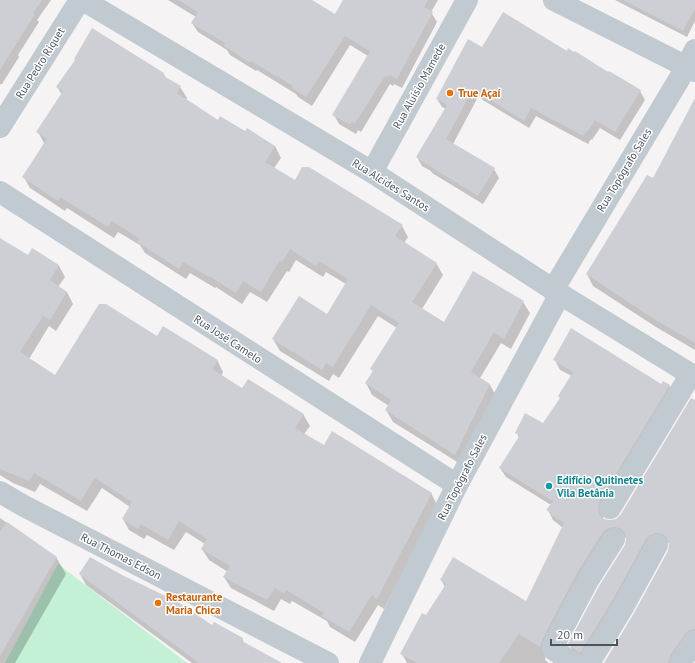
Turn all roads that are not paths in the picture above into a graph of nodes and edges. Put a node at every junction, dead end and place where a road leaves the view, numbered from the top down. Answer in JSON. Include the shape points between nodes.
{"nodes":[{"id":1,"x":82,"y":0,"type":"edge"},
{"id":2,"x":466,"y":0,"type":"edge"},
{"id":3,"x":554,"y":0,"type":"edge"},
{"id":4,"x":692,"y":63,"type":"edge"},
{"id":5,"x":0,"y":127,"type":"edge"},
{"id":6,"x":372,"y":172,"type":"junction"},
{"id":7,"x":0,"y":192,"type":"edge"},
{"id":8,"x":556,"y":292,"type":"junction"},
{"id":9,"x":693,"y":376,"type":"edge"},
{"id":10,"x":457,"y":485,"type":"junction"},
{"id":11,"x":0,"y":492,"type":"edge"},
{"id":12,"x":610,"y":508,"type":"dead end"},
{"id":13,"x":614,"y":539,"type":"dead end"},
{"id":14,"x":657,"y":545,"type":"dead end"},
{"id":15,"x":695,"y":641,"type":"edge"},
{"id":16,"x":569,"y":660,"type":"edge"},
{"id":17,"x":328,"y":663,"type":"edge"},
{"id":18,"x":370,"y":663,"type":"edge"},
{"id":19,"x":589,"y":663,"type":"edge"},
{"id":20,"x":680,"y":663,"type":"edge"}],
"edges":[{"from":1,"to":5,"type":"street","name":"Rua Pedro Riquet"},
{"from":1,"to":6,"type":"street","name":"Rua Alcides Santos"},
{"from":2,"to":6,"type":"street","name":"Rua Aluísio Mamede"},
{"from":3,"to":4,"type":"street"},
{"from":4,"to":8,"type":"street","name":"Rua Topógrafo Sales"},
{"from":6,"to":8,"type":"street","name":"Rua Alcides Santos"},
{"from":7,"to":10,"type":"street","name":"Rua José Camelo"},
{"from":8,"to":9,"type":"street","name":"Rua Alcides Santos"},
{"from":8,"to":10,"type":"street","name":"Rua Topógrafo Sales"},
{"from":9,"to":12,"type":"street"},
{"from":10,"to":18,"type":"street","name":"Rua Topógrafo Sales"},
{"from":11,"to":17,"type":"street","name":"Rua Thomas Edson"},
{"from":13,"to":16,"type":"street","via":[[588,580],[553,646],[553,649]]},
{"from":14,"to":19,"type":"street"},
{"from":15,"to":20,"type":"street"}]}
